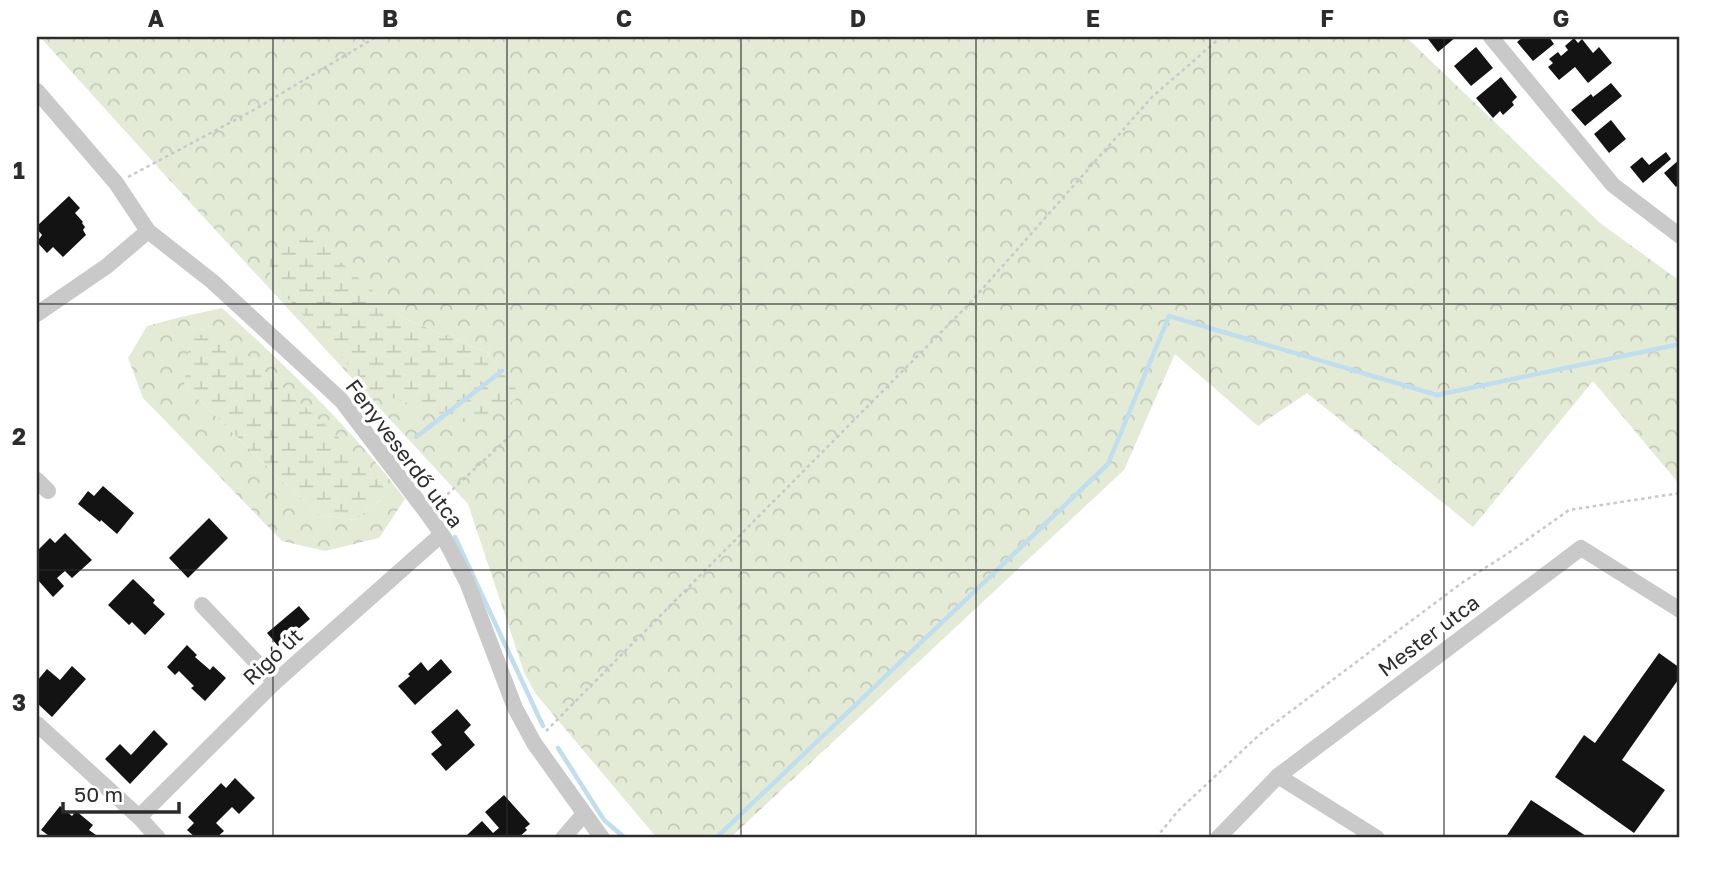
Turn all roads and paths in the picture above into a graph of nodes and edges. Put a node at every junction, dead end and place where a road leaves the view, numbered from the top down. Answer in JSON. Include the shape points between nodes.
{"nodes":[{"id":1,"x":374,"y":37,"type":"edge"},
{"id":2,"x":1221,"y":37,"type":"edge"},
{"id":3,"x":1491,"y":37,"type":"edge"},
{"id":4,"x":37,"y":91,"type":"edge"},
{"id":5,"x":116,"y":183,"type":"junction"},
{"id":6,"x":148,"y":231,"type":"junction"},
{"id":7,"x":1680,"y":236,"type":"edge"},
{"id":8,"x":37,"y":314,"type":"edge"},
{"id":9,"x":510,"y":436,"type":"dead end"},
{"id":10,"x":1680,"y":493,"type":"edge"},
{"id":11,"x":427,"y":513,"type":"junction"},
{"id":12,"x":442,"y":534,"type":"junction"},
{"id":13,"x":202,"y":605,"type":"dead end"},
{"id":14,"x":1680,"y":610,"type":"edge"},
{"id":15,"x":275,"y":682,"type":"junction"},
{"id":16,"x":37,"y":724,"type":"edge"},
{"id":17,"x":534,"y":743,"type":"junction"},
{"id":18,"x":1278,"y":776,"type":"junction"},
{"id":19,"x":584,"y":814,"type":"junction"},
{"id":20,"x":139,"y":817,"type":"junction"},
{"id":21,"x":158,"y":838,"type":"edge"},
{"id":22,"x":563,"y":838,"type":"edge"},
{"id":23,"x":602,"y":838,"type":"edge"},
{"id":24,"x":1156,"y":838,"type":"edge"},
{"id":25,"x":1218,"y":838,"type":"edge"},
{"id":26,"x":1377,"y":838,"type":"edge"}],
"edges":[{"from":1,"to":5,"type":"path","via":[[252,111]]},
{"from":2,"to":17,"type":"path","via":[[1152,97],[969,304]]},
{"from":3,"to":7,"type":"street","via":[[1613,185]]},
{"from":4,"to":5,"type":"street","name":"Fenyveserdő utca"},
{"from":5,"to":6,"type":"street","name":"Fenyveserdő utca"},
{"from":6,"to":8,"type":"street"},
{"from":6,"to":11,"type":"street","name":"Fenyveserdő utca","via":[[214,282],[341,400]]},
{"from":9,"to":11,"type":"path"},
{"from":10,"to":24,"type":"path","via":[[1569,510],[1463,582],[1259,735],[1178,811]]},
{"from":11,"to":12,"type":"street","name":"Fenyveserdő utca"},
{"from":12,"to":15,"type":"street","name":"Rigó út"},
{"from":12,"to":17,"type":"street","name":"Fenyveserdő utca","via":[[467,582],[515,708]]},
{"from":13,"to":15,"type":"street"},
{"from":14,"to":18,"type":"street","name":"Mester utca","via":[[1581,548]]},
{"from":15,"to":20,"type":"street","name":"Rigó út"},
{"from":16,"to":20,"type":"street"},
{"from":17,"to":19,"type":"street","name":"Fenyveserdő utca"},
{"from":18,"to":25,"type":"street","name":"Mester utca"},
{"from":18,"to":26,"type":"street"},
{"from":19,"to":22,"type":"street"},
{"from":19,"to":23,"type":"street","name":"Fenyveserdő utca"},
{"from":20,"to":21,"type":"street"}]}
